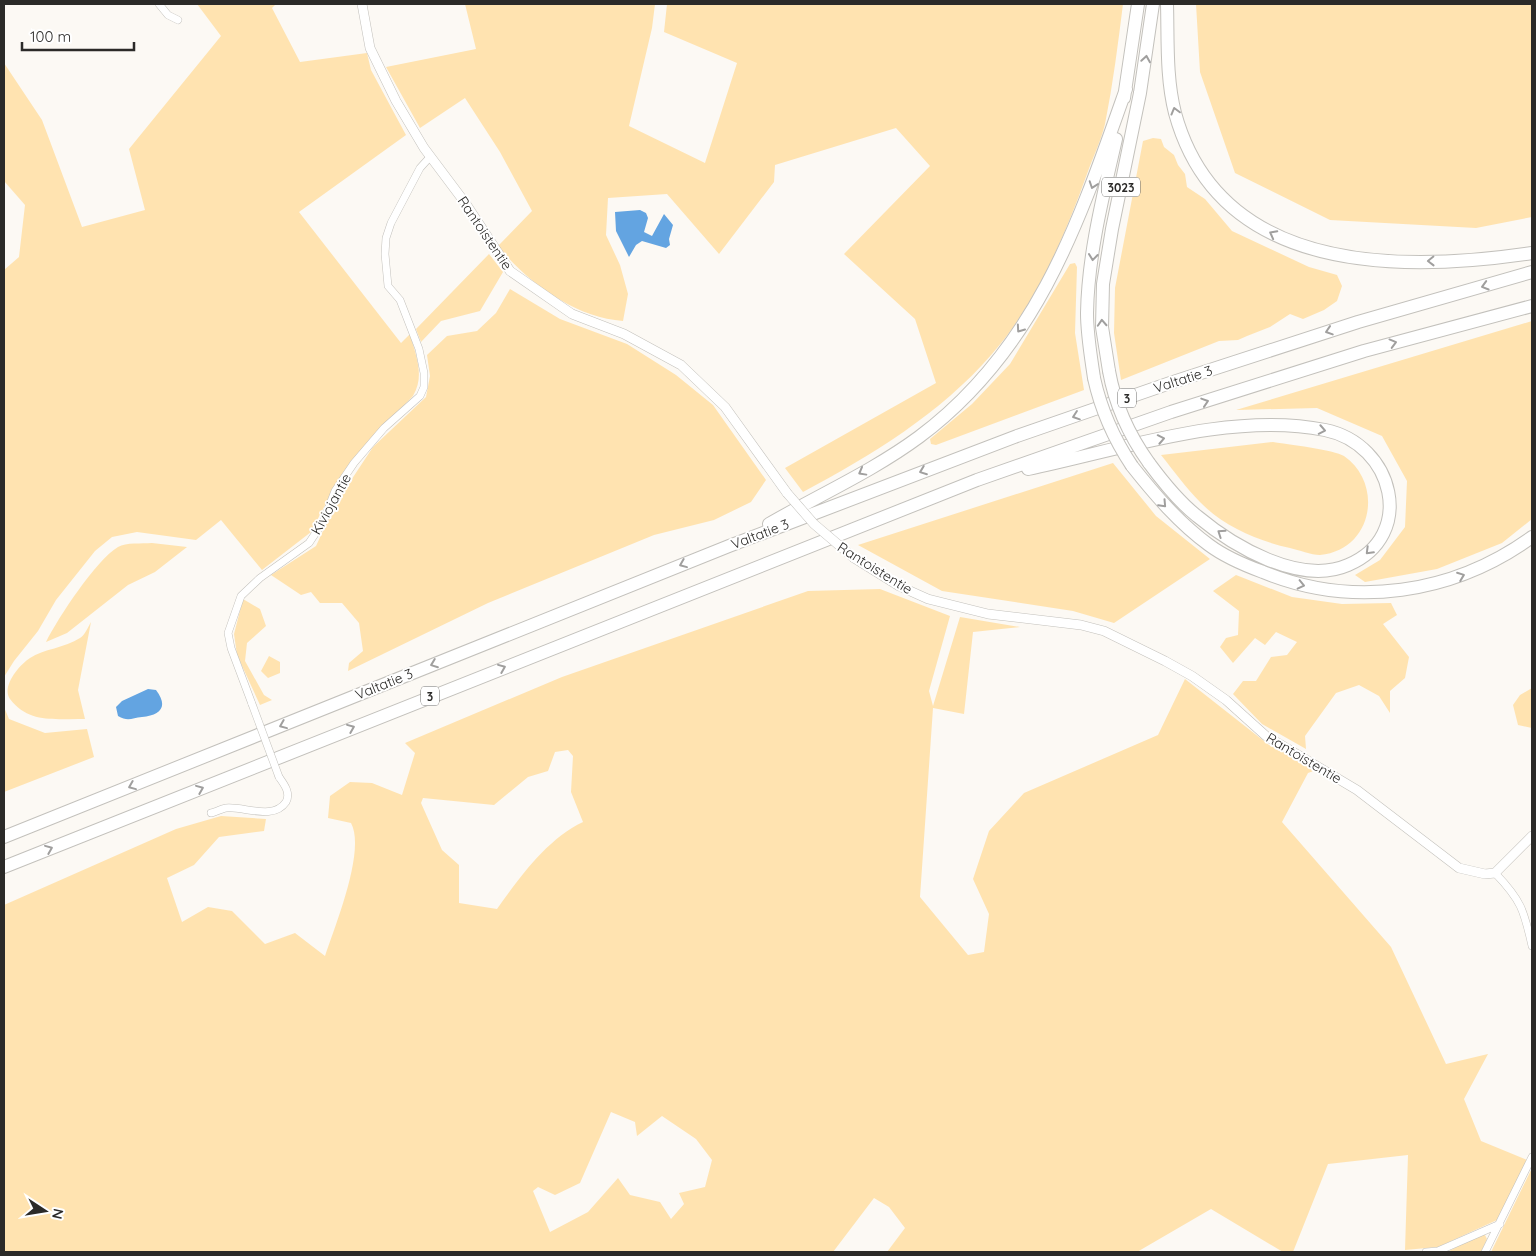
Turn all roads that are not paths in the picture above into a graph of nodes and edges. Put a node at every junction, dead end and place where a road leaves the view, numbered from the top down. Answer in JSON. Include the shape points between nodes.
{"nodes":[{"id":1,"x":159,"y":4,"type":"edge"},
{"id":2,"x":362,"y":4,"type":"edge"},
{"id":3,"x":1138,"y":4,"type":"edge"},
{"id":4,"x":1153,"y":4,"type":"edge"},
{"id":5,"x":1167,"y":4,"type":"edge"},
{"id":6,"x":178,"y":20,"type":"dead end"},
{"id":7,"x":1126,"y":89,"type":"junction"},
{"id":8,"x":430,"y":157,"type":"junction"},
{"id":9,"x":1532,"y":253,"type":"edge"},
{"id":10,"x":1532,"y":272,"type":"edge"},
{"id":11,"x":1532,"y":306,"type":"edge"},
{"id":12,"x":977,"y":480,"type":"junction"},
{"id":13,"x":1532,"y":537,"type":"edge"},
{"id":14,"x":728,"y":546,"type":"junction"},
{"id":15,"x":211,"y":813,"type":"dead end"},
{"id":16,"x":1532,"y":836,"type":"edge"},
{"id":17,"x":4,"y":837,"type":"edge"},
{"id":18,"x":4,"y":867,"type":"edge"},
{"id":19,"x":1495,"y":872,"type":"junction"},
{"id":20,"x":1532,"y":946,"type":"edge"},
{"id":21,"x":1532,"y":1157,"type":"edge"},
{"id":22,"x":1500,"y":1224,"type":"junction"},
{"id":23,"x":1426,"y":1252,"type":"edge"},
{"id":24,"x":1485,"y":1252,"type":"edge"}],
"edges":[{"from":1,"to":6,"type":"street","via":[[168,15]]},
{"from":2,"to":8,"type":"street","name":"Rantoistentie","via":[[366,36],[374,58]]},
{"from":3,"to":7,"type":"highway","number":"3023"},
{"from":12,"to":4,"type":"highway","number":"3023","one_way":true,"bridge":true,"via":[[1189,433],[1268,426],[1307,427],[1345,436],[1371,454],[1387,485],[1390,498],[1388,517],[1376,544],[1354,562],[1333,570],[1296,569],[1250,551],[1197,516],[1163,481],[1149,463],[1130,433],[1118,407],[1108,371],[1102,327],[1103,284],[1140,93]]},
{"from":9,"to":5,"type":"highway","one_way":true,"via":[[1451,260],[1373,260],[1312,250],[1270,233],[1234,207],[1212,185],[1184,137],[1175,114],[1170,81]]},
{"from":7,"to":13,"type":"highway","number":"3023","one_way":true,"bridge":true,"via":[[1101,211],[1087,314],[1094,378],[1115,439],[1132,466],[1172,514],[1209,545],[1261,572],[1330,591],[1382,592],[1420,588],[1462,576],[1508,554]]},
{"from":7,"to":14,"type":"highway","one_way":true,"via":[[1090,193],[1060,262],[1038,302],[999,358],[950,411],[919,437],[882,461]]},
{"from":8,"to":15,"type":"street","name":"Kiviojantie","bridge":true,"via":[[420,168],[392,223],[386,238],[385,254],[388,286],[400,300],[419,349],[424,387],[420,396],[384,428],[354,463],[335,491],[323,522],[310,543],[240,596],[228,633],[231,648],[288,794],[285,803],[272,812],[226,808]]},
{"from":8,"to":19,"type":"street","name":"Rantoistentie","bridge":true,"via":[[466,204],[510,272],[572,314],[624,334],[681,365],[725,407],[814,524],[854,558],[899,586],[928,599],[988,614],[1081,625],[1104,631],[1134,645],[1192,676],[1226,700],[1266,736],[1357,790],[1460,868],[1485,874]]},
{"from":10,"to":14,"type":"highway","name":"Valtatie 3","number":"3","one_way":true,"via":[[1358,322],[1170,383],[1016,436]]},
{"from":12,"to":11,"type":"highway","name":"Valtatie 3","number":"3","one_way":true,"via":[[1171,412],[1355,354]]},
{"from":18,"to":12,"type":"highway","name":"Valtatie 3","number":"3","one_way":true},
{"from":14,"to":17,"type":"highway","name":"Valtatie 3","number":"3","one_way":true},
{"from":16,"to":19,"type":"street"},
{"from":19,"to":20,"type":"street","via":[[1524,911]]},
{"from":21,"to":22,"type":"street"},
{"from":22,"to":23,"type":"street","via":[[1438,1251]]},
{"from":22,"to":24,"type":"street"}]}
